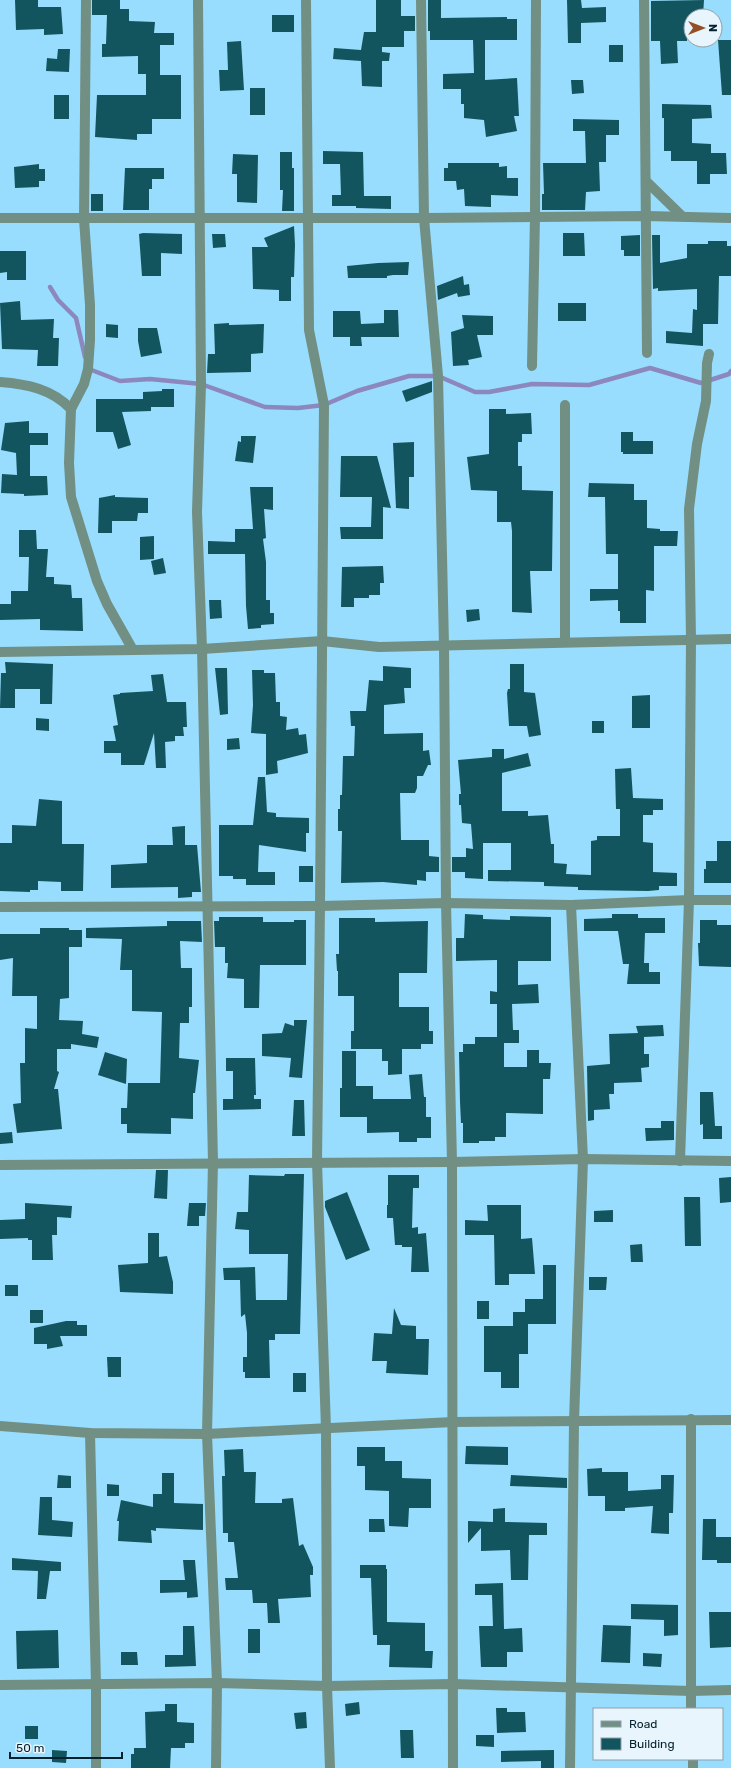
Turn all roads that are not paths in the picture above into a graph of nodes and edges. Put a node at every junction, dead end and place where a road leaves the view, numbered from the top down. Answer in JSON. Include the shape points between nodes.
{"nodes":[{"id":1,"x":86,"y":0,"type":"edge"},
{"id":2,"x":198,"y":0,"type":"edge"},
{"id":3,"x":306,"y":0,"type":"edge"},
{"id":4,"x":421,"y":0,"type":"edge"},
{"id":5,"x":536,"y":0,"type":"edge"},
{"id":6,"x":644,"y":0,"type":"edge"},
{"id":7,"x":646,"y":181,"type":"junction"},
{"id":8,"x":646,"y":216,"type":"junction"},
{"id":9,"x":682,"y":216,"type":"junction"},
{"id":10,"x":535,"y":217,"type":"junction"},
{"id":11,"x":0,"y":218,"type":"edge"},
{"id":12,"x":198,"y":218,"type":"junction"},
{"id":13,"x":309,"y":218,"type":"junction"},
{"id":14,"x":424,"y":218,"type":"junction"},
{"id":15,"x":731,"y":218,"type":"edge"},
{"id":16,"x":84,"y":219,"type":"junction"},
{"id":17,"x":647,"y":353,"type":"dead end"},
{"id":18,"x":709,"y":354,"type":"dead end"},
{"id":19,"x":532,"y":366,"type":"dead end"},
{"id":20,"x":0,"y":382,"type":"edge"},
{"id":21,"x":565,"y":405,"type":"dead end"},
{"id":22,"x":72,"y":409,"type":"junction"},
{"id":23,"x":731,"y":639,"type":"edge"},
{"id":24,"x":691,"y":640,"type":"junction"},
{"id":25,"x":322,"y":641,"type":"junction"},
{"id":26,"x":565,"y":642,"type":"junction"},
{"id":27,"x":444,"y":645,"type":"junction"},
{"id":28,"x":202,"y":649,"type":"junction"},
{"id":29,"x":133,"y":650,"type":"junction"},
{"id":30,"x":0,"y":652,"type":"edge"},
{"id":31,"x":689,"y":900,"type":"junction"},
{"id":32,"x":731,"y":900,"type":"edge"},
{"id":33,"x":446,"y":903,"type":"junction"},
{"id":34,"x":571,"y":905,"type":"junction"},
{"id":35,"x":208,"y":906,"type":"junction"},
{"id":36,"x":320,"y":906,"type":"junction"},
{"id":37,"x":0,"y":907,"type":"edge"},
{"id":38,"x":583,"y":1159,"type":"junction"},
{"id":39,"x":680,"y":1161,"type":"junction"},
{"id":40,"x":731,"y":1161,"type":"edge"},
{"id":41,"x":213,"y":1162,"type":"junction"},
{"id":42,"x":317,"y":1162,"type":"junction"},
{"id":43,"x":452,"y":1162,"type":"junction"},
{"id":44,"x":0,"y":1166,"type":"edge"},
{"id":45,"x":691,"y":1419,"type":"junction"},
{"id":46,"x":731,"y":1420,"type":"edge"},
{"id":47,"x":453,"y":1422,"type":"junction"},
{"id":48,"x":574,"y":1422,"type":"junction"},
{"id":49,"x":0,"y":1426,"type":"edge"},
{"id":50,"x":326,"y":1429,"type":"junction"},
{"id":51,"x":90,"y":1433,"type":"junction"},
{"id":52,"x":207,"y":1434,"type":"junction"},
{"id":53,"x":217,"y":1683,"type":"junction"},
{"id":54,"x":453,"y":1684,"type":"junction"},
{"id":55,"x":0,"y":1686,"type":"edge"},
{"id":56,"x":96,"y":1686,"type":"junction"},
{"id":57,"x":327,"y":1686,"type":"junction"},
{"id":58,"x":571,"y":1688,"type":"junction"},
{"id":59,"x":731,"y":1690,"type":"edge"},
{"id":60,"x":691,"y":1691,"type":"junction"},
{"id":61,"x":692,"y":1708,"type":"edge"},
{"id":62,"x":96,"y":1768,"type":"edge"},
{"id":63,"x":216,"y":1768,"type":"edge"},
{"id":64,"x":330,"y":1768,"type":"edge"},
{"id":65,"x":453,"y":1768,"type":"edge"},
{"id":66,"x":570,"y":1768,"type":"edge"}],
"edges":[{"from":1,"to":16,"type":"street"},
{"from":2,"to":12,"type":"street"},
{"from":3,"to":13,"type":"street"},
{"from":4,"to":14,"type":"street"},
{"from":5,"to":10,"type":"street"},
{"from":6,"to":7,"type":"street"},
{"from":7,"to":8,"type":"street"},
{"from":7,"to":9,"type":"street"},
{"from":8,"to":9,"type":"street"},
{"from":8,"to":10,"type":"street"},
{"from":8,"to":17,"type":"street"},
{"from":9,"to":15,"type":"street"},
{"from":10,"to":14,"type":"street"},
{"from":10,"to":19,"type":"street"},
{"from":11,"to":16,"type":"street"},
{"from":12,"to":13,"type":"street"},
{"from":12,"to":16,"type":"street"},
{"from":12,"to":28,"type":"street","via":[[201,384],[197,512]]},
{"from":13,"to":14,"type":"street"},
{"from":13,"to":25,"type":"street","via":[[309,330],[324,405]]},
{"from":14,"to":27,"type":"street","via":[[438,376]]},
{"from":16,"to":22,"type":"street","via":[[90,305],[88,369]]},
{"from":18,"to":24,"type":"street","via":[[706,401],[697,444],[689,509]]},
{"from":20,"to":22,"type":"street","via":[[22,384],[52,393]]},
{"from":21,"to":26,"type":"street"},
{"from":22,"to":29,"type":"street","via":[[69,463],[71,497],[97,581]]},
{"from":23,"to":24,"type":"street"},
{"from":24,"to":26,"type":"street"},
{"from":24,"to":31,"type":"street"},
{"from":25,"to":27,"type":"street","via":[[379,647]]},
{"from":25,"to":28,"type":"street"},
{"from":25,"to":36,"type":"street"},
{"from":26,"to":27,"type":"street"},
{"from":27,"to":33,"type":"street"},
{"from":28,"to":29,"type":"street"},
{"from":28,"to":35,"type":"street"},
{"from":29,"to":30,"type":"street"},
{"from":31,"to":32,"type":"street"},
{"from":31,"to":34,"type":"street"},
{"from":31,"to":39,"type":"street"},
{"from":33,"to":34,"type":"street"},
{"from":33,"to":36,"type":"street"},
{"from":33,"to":43,"type":"street"},
{"from":34,"to":38,"type":"street"},
{"from":35,"to":36,"type":"street"},
{"from":35,"to":37,"type":"street"},
{"from":35,"to":41,"type":"street"},
{"from":36,"to":42,"type":"street"},
{"from":38,"to":39,"type":"street"},
{"from":38,"to":43,"type":"street"},
{"from":38,"to":48,"type":"street"},
{"from":39,"to":40,"type":"street"},
{"from":41,"to":42,"type":"street"},
{"from":41,"to":44,"type":"street"},
{"from":41,"to":52,"type":"street"},
{"from":42,"to":43,"type":"street"},
{"from":42,"to":50,"type":"street"},
{"from":43,"to":47,"type":"street"},
{"from":45,"to":46,"type":"street"},
{"from":45,"to":48,"type":"street"},
{"from":45,"to":60,"type":"street"},
{"from":47,"to":48,"type":"street"},
{"from":47,"to":50,"type":"street"},
{"from":47,"to":54,"type":"street"},
{"from":48,"to":58,"type":"street"},
{"from":49,"to":51,"type":"street"},
{"from":50,"to":52,"type":"street"},
{"from":50,"to":57,"type":"street"},
{"from":51,"to":52,"type":"street"},
{"from":51,"to":56,"type":"street"},
{"from":52,"to":53,"type":"street"},
{"from":53,"to":56,"type":"street"},
{"from":53,"to":57,"type":"street"},
{"from":53,"to":63,"type":"street"},
{"from":54,"to":57,"type":"street"},
{"from":54,"to":58,"type":"street"},
{"from":54,"to":65,"type":"street"},
{"from":55,"to":56,"type":"street"},
{"from":56,"to":62,"type":"street"},
{"from":57,"to":64,"type":"street"},
{"from":58,"to":60,"type":"street"},
{"from":58,"to":66,"type":"street"},
{"from":59,"to":60,"type":"street"},
{"from":60,"to":61,"type":"street"}]}
